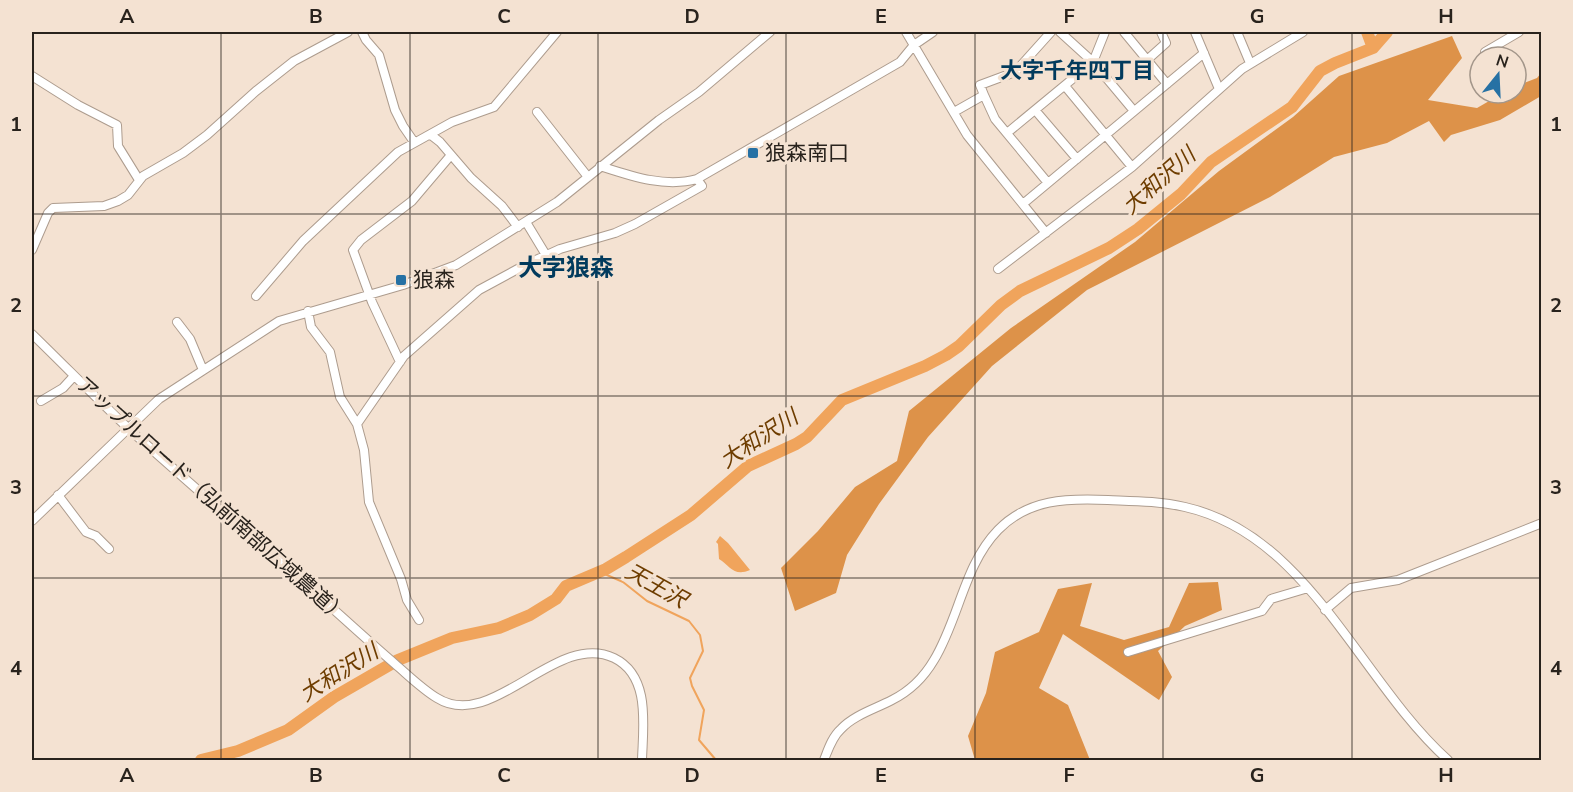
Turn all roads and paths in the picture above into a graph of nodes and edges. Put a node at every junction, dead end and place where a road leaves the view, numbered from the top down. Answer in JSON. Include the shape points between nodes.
{"nodes":[{"id":1,"x":348,"y":32,"type":"edge"},
{"id":2,"x":362,"y":32,"type":"edge"},
{"id":3,"x":557,"y":32,"type":"edge"},
{"id":4,"x":770,"y":32,"type":"edge"},
{"id":5,"x":906,"y":32,"type":"edge"},
{"id":6,"x":933,"y":32,"type":"edge"},
{"id":7,"x":1051,"y":32,"type":"edge"},
{"id":8,"x":1060,"y":32,"type":"edge"},
{"id":9,"x":1105,"y":32,"type":"edge"},
{"id":10,"x":1124,"y":32,"type":"edge"},
{"id":11,"x":1161,"y":32,"type":"edge"},
{"id":12,"x":1197,"y":32,"type":"edge"},
{"id":13,"x":1237,"y":32,"type":"edge"},
{"id":14,"x":1303,"y":32,"type":"edge"},
{"id":15,"x":1519,"y":32,"type":"edge"},
{"id":16,"x":914,"y":45,"type":"junction"},
{"id":17,"x":1497,"y":45,"type":"edge"},
{"id":18,"x":1204,"y":53,"type":"junction"},
{"id":19,"x":1147,"y":60,"type":"junction"},
{"id":20,"x":1093,"y":62,"type":"junction"},
{"id":21,"x":1250,"y":63,"type":"junction"},
{"id":22,"x":32,"y":76,"type":"edge"},
{"id":23,"x":1167,"y":84,"type":"junction"},
{"id":24,"x":1065,"y":86,"type":"junction"},
{"id":25,"x":1219,"y":88,"type":"junction"},
{"id":26,"x":984,"y":94,"type":"junction"},
{"id":27,"x":1035,"y":110,"type":"junction"},
{"id":28,"x":1134,"y":111,"type":"junction"},
{"id":29,"x":537,"y":112,"type":"dead end"},
{"id":30,"x":954,"y":112,"type":"junction"},
{"id":31,"x":1007,"y":134,"type":"junction"},
{"id":32,"x":431,"y":135,"type":"junction"},
{"id":33,"x":1105,"y":135,"type":"junction"},
{"id":34,"x":414,"y":141,"type":"junction"},
{"id":35,"x":451,"y":155,"type":"junction"},
{"id":36,"x":1077,"y":159,"type":"junction"},
{"id":37,"x":600,"y":166,"type":"junction"},
{"id":38,"x":1132,"y":167,"type":"junction"},
{"id":39,"x":588,"y":177,"type":"junction"},
{"id":40,"x":697,"y":179,"type":"junction"},
{"id":41,"x":139,"y":180,"type":"junction"},
{"id":42,"x":1048,"y":183,"type":"junction"},
{"id":43,"x":1024,"y":203,"type":"junction"},
{"id":44,"x":526,"y":222,"type":"junction"},
{"id":45,"x":518,"y":227,"type":"junction"},
{"id":46,"x":1046,"y":233,"type":"junction"},
{"id":47,"x":32,"y":249,"type":"edge"},
{"id":48,"x":546,"y":255,"type":"junction"},
{"id":49,"x":998,"y":269,"type":"dead end"},
{"id":50,"x":370,"y":294,"type":"junction"},
{"id":51,"x":256,"y":296,"type":"dead end"},
{"id":52,"x":308,"y":311,"type":"junction"},
{"id":53,"x":177,"y":322,"type":"dead end"},
{"id":54,"x":32,"y":334,"type":"edge"},
{"id":55,"x":400,"y":362,"type":"junction"},
{"id":56,"x":203,"y":370,"type":"junction"},
{"id":57,"x":74,"y":376,"type":"junction"},
{"id":58,"x":41,"y":401,"type":"dead end"},
{"id":59,"x":357,"y":424,"type":"junction"},
{"id":60,"x":128,"y":427,"type":"junction"},
{"id":61,"x":58,"y":495,"type":"junction"},
{"id":62,"x":32,"y":520,"type":"edge"},
{"id":63,"x":1542,"y":523,"type":"edge"},
{"id":64,"x":110,"y":549,"type":"dead end"},
{"id":65,"x":1308,"y":588,"type":"junction"},
{"id":66,"x":1325,"y":610,"type":"junction"},
{"id":67,"x":419,"y":620,"type":"dead end"},
{"id":68,"x":1128,"y":652,"type":"dead end"},
{"id":69,"x":642,"y":760,"type":"edge"},
{"id":70,"x":824,"y":760,"type":"edge"},
{"id":71,"x":1448,"y":760,"type":"edge"}],
"edges":[{"from":1,"to":41,"type":"street","via":[[294,60],[207,135]]},
{"from":2,"to":34,"type":"street","via":[[379,55],[395,110]]},
{"from":3,"to":32,"type":"street","via":[[494,107],[452,122]]},
{"from":4,"to":37,"type":"street","via":[[699,92]]},
{"from":5,"to":16,"type":"street"},
{"from":6,"to":16,"type":"street"},
{"from":7,"to":26,"type":"street","via":[[1015,72],[980,86]]},
{"from":8,"to":20,"type":"street"},
{"from":9,"to":20,"type":"street"},
{"from":10,"to":19,"type":"street"},
{"from":11,"to":19,"type":"street","via":[[1166,43]]},
{"from":12,"to":18,"type":"street"},
{"from":13,"to":21,"type":"street"},
{"from":14,"to":21,"type":"street"},
{"from":15,"to":17,"type":"street"},
{"from":16,"to":30,"type":"street"},
{"from":16,"to":40,"type":"street","via":[[900,62]]},
{"from":18,"to":23,"type":"street"},
{"from":18,"to":25,"type":"street"},
{"from":19,"to":23,"type":"street"},
{"from":20,"to":24,"type":"street"},
{"from":20,"to":28,"type":"street"},
{"from":21,"to":25,"type":"street"},
{"from":22,"to":41,"type":"street","via":[[117,125],[118,146]]},
{"from":23,"to":28,"type":"street"},
{"from":24,"to":27,"type":"street"},
{"from":24,"to":33,"type":"street"},
{"from":25,"to":38,"type":"street"},
{"from":26,"to":30,"type":"street"},
{"from":26,"to":31,"type":"street"},
{"from":27,"to":31,"type":"street"},
{"from":27,"to":36,"type":"street"},
{"from":28,"to":33,"type":"street"},
{"from":29,"to":39,"type":"street"},
{"from":30,"to":43,"type":"street","via":[[967,135]]},
{"from":31,"to":42,"type":"street"},
{"from":32,"to":34,"type":"street"},
{"from":32,"to":35,"type":"street"},
{"from":33,"to":36,"type":"street"},
{"from":33,"to":38,"type":"street"},
{"from":34,"to":51,"type":"street","via":[[322,222]]},
{"from":35,"to":45,"type":"street"},
{"from":35,"to":50,"type":"street","via":[[412,201],[356,245],[353,254]]},
{"from":36,"to":42,"type":"street"},
{"from":37,"to":39,"type":"street"},
{"from":37,"to":40,"type":"street","via":[[651,181]]},
{"from":38,"to":46,"type":"street"},
{"from":39,"to":44,"type":"street"},
{"from":40,"to":48,"type":"street","via":[[702,186],[635,224]]},
{"from":41,"to":47,"type":"street","via":[[128,195],[104,206],[53,208]]},
{"from":42,"to":43,"type":"street"},
{"from":43,"to":46,"type":"street"},
{"from":44,"to":45,"type":"street"},
{"from":44,"to":48,"type":"street"},
{"from":45,"to":50,"type":"street","via":[[440,273]]},
{"from":46,"to":49,"type":"street"},
{"from":48,"to":55,"type":"street","via":[[470,297]]},
{"from":50,"to":52,"type":"street"},
{"from":50,"to":55,"type":"street"},
{"from":52,"to":56,"type":"street","via":[[271,325]]},
{"from":52,"to":59,"type":"street","via":[[311,327],[330,351],[340,397]]},
{"from":53,"to":56,"type":"street","via":[[190,339]]},
{"from":54,"to":57,"type":"street","name":"アップルロード（弘前南部広域農道）"},
{"from":55,"to":59,"type":"street"},
{"from":56,"to":60,"type":"street","via":[[159,399]]},
{"from":57,"to":58,"type":"street"},
{"from":57,"to":60,"type":"street","name":"アップルロード（弘前南部広域農道）"},
{"from":59,"to":67,"type":"street","via":[[369,502],[407,600]]},
{"from":60,"to":61,"type":"street"},
{"from":60,"to":69,"type":"street","name":"アップルロード（弘前南部広域農道）","via":[[414,680],[446,703],[463,706],[488,699],[571,657],[590,653],[611,656],[627,666],[638,684],[642,708]]},
{"from":61,"to":62,"type":"street"},
{"from":61,"to":64,"type":"street","via":[[86,532]]},
{"from":63,"to":66,"type":"street","via":[[1398,580],[1351,588]]},
{"from":65,"to":66,"type":"street"},
{"from":65,"to":68,"type":"street","via":[[1271,599],[1262,611]]},
{"from":65,"to":70,"type":"street","via":[[1284,561],[1250,535],[1185,507],[1099,499],[1038,504],[1012,518],[990,538],[927,672],[901,695],[840,729]]},
{"from":66,"to":71,"type":"street","via":[[1416,727]]}]}
